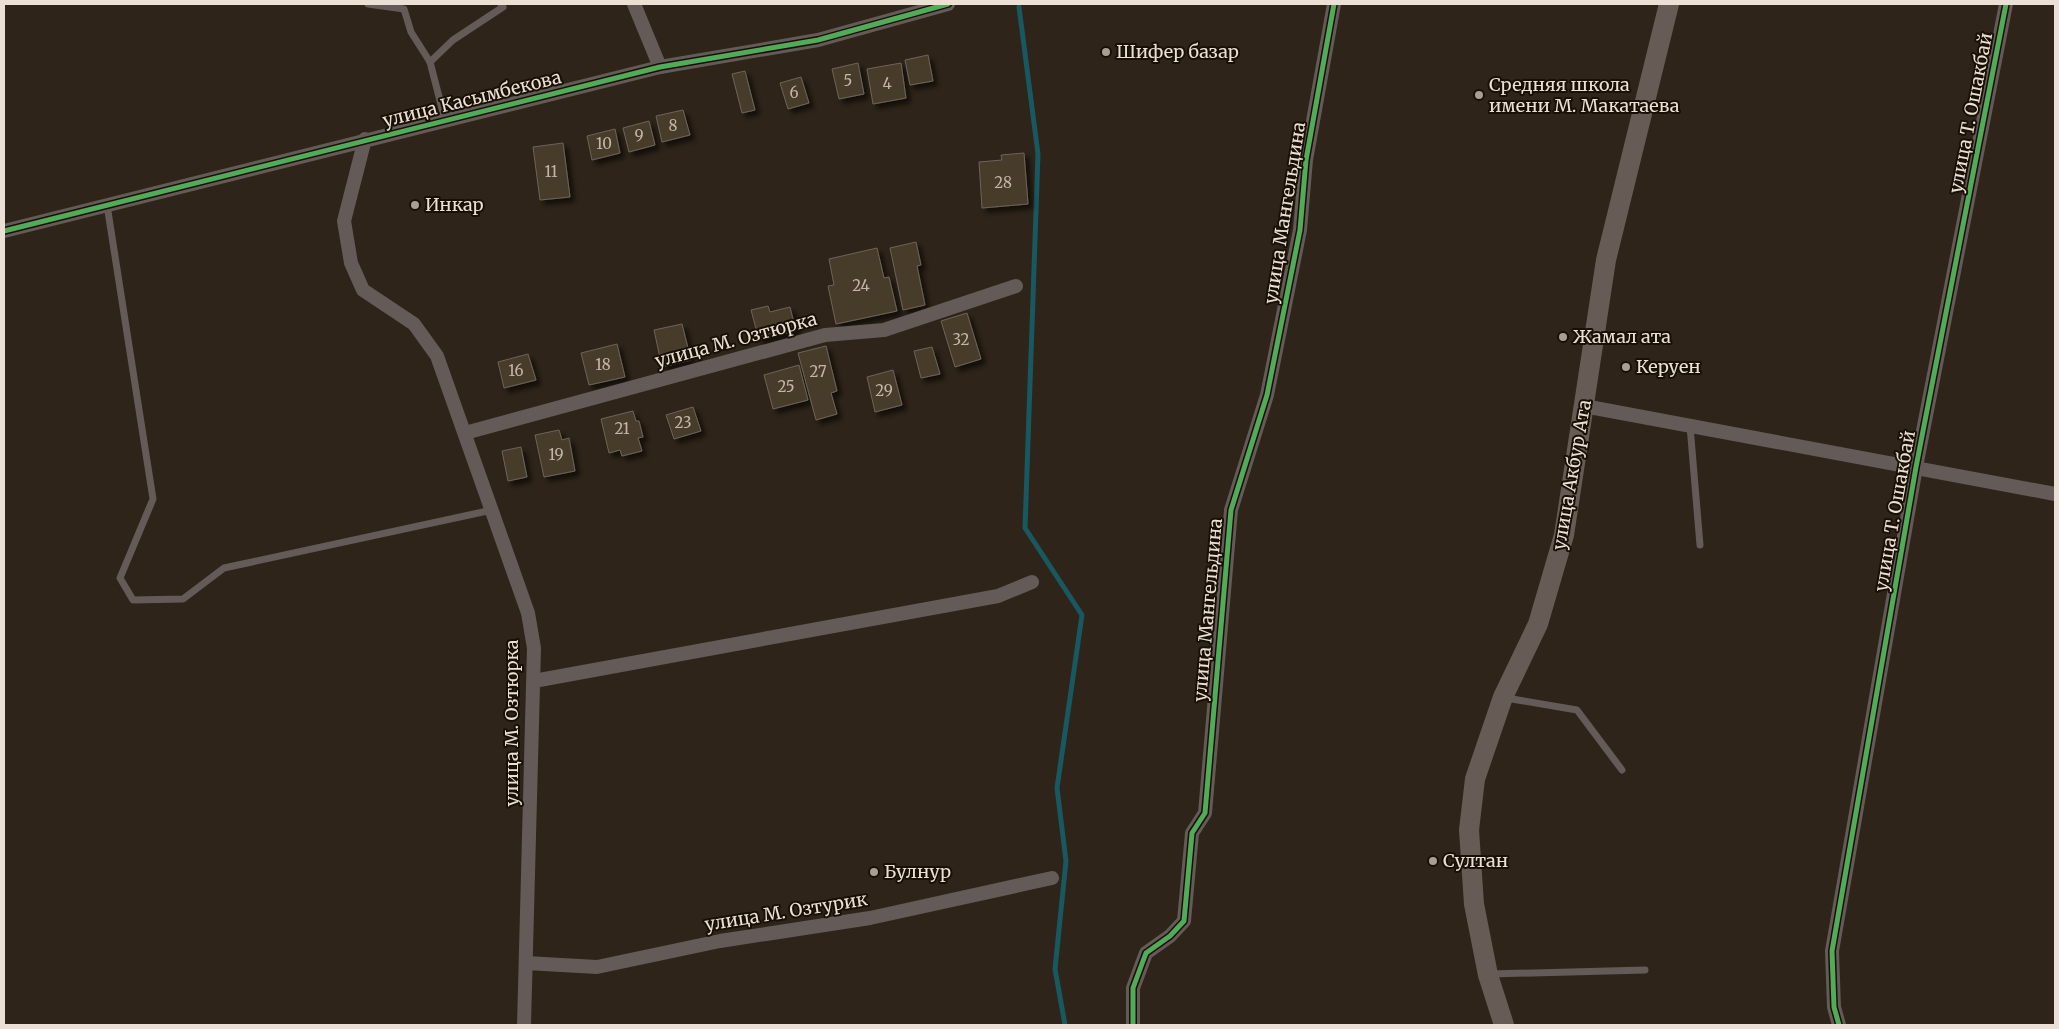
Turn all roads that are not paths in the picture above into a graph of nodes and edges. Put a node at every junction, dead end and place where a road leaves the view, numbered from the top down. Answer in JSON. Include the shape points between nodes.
{"nodes":[{"id":1,"x":368,"y":4,"type":"edge"},
{"id":2,"x":501,"y":4,"type":"edge"},
{"id":3,"x":634,"y":4,"type":"edge"},
{"id":4,"x":948,"y":4,"type":"edge"},
{"id":5,"x":1334,"y":4,"type":"edge"},
{"id":6,"x":1669,"y":4,"type":"edge"},
{"id":7,"x":2006,"y":4,"type":"edge"},
{"id":8,"x":430,"y":62,"type":"junction"},
{"id":9,"x":660,"y":66,"type":"junction"},
{"id":10,"x":445,"y":120,"type":"junction"},
{"id":11,"x":365,"y":139,"type":"junction"},
{"id":12,"x":107,"y":205,"type":"junction"},
{"id":13,"x":4,"y":231,"type":"edge"},
{"id":14,"x":1016,"y":286,"type":"dead end"},
{"id":15,"x":1584,"y":406,"type":"junction"},
{"id":16,"x":1690,"y":425,"type":"junction"},
{"id":17,"x":465,"y":433,"type":"junction"},
{"id":18,"x":1916,"y":467,"type":"junction"},
{"id":19,"x":2055,"y":494,"type":"edge"},
{"id":20,"x":493,"y":510,"type":"junction"},
{"id":21,"x":1700,"y":545,"type":"dead end"},
{"id":22,"x":1032,"y":582,"type":"dead end"},
{"id":23,"x":534,"y":681,"type":"junction"},
{"id":24,"x":1503,"y":697,"type":"junction"},
{"id":25,"x":1622,"y":770,"type":"dead end"},
{"id":26,"x":1052,"y":878,"type":"dead end"},
{"id":27,"x":526,"y":963,"type":"junction"},
{"id":28,"x":1645,"y":970,"type":"dead end"},
{"id":29,"x":1488,"y":974,"type":"junction"},
{"id":30,"x":524,"y":1025,"type":"edge"},
{"id":31,"x":1134,"y":1025,"type":"edge"},
{"id":32,"x":1504,"y":1025,"type":"edge"},
{"id":33,"x":1839,"y":1025,"type":"edge"}],
"edges":[{"from":1,"to":8,"type":"lane","via":[[404,9],[411,32]]},
{"from":2,"to":8,"type":"lane","via":[[503,7],[453,40]]},
{"from":3,"to":9,"type":"street"},
{"from":4,"to":9,"type":"street","name":"улица Касымбекова","via":[[818,40]]},
{"from":5,"to":31,"type":"street","name":"улица Мангельдина","via":[[1306,160],[1300,230],[1271,376],[1231,510],[1205,813],[1192,833],[1184,921],[1146,953],[1133,988]]},
{"from":6,"to":15,"type":"main road","name":"улица Акбур Ата","via":[[1606,260]]},
{"from":7,"to":18,"type":"street","name":"улица Т. Ошакбай"},
{"from":8,"to":10,"type":"lane"},
{"from":9,"to":10,"type":"street","name":"улица Касымбекова"},
{"from":10,"to":11,"type":"street","name":"улица Касымбекова"},
{"from":11,"to":12,"type":"street","name":"улица Касымбекова"},
{"from":11,"to":17,"type":"street","name":"улица М. Озтюрка","via":[[344,220],[351,263],[363,290],[414,324],[437,356]]},
{"from":12,"to":13,"type":"street","name":"улица Касымбекова"},
{"from":12,"to":20,"type":"lane","via":[[152,499],[120,578],[132,600],[183,599],[224,568]]},
{"from":14,"to":17,"type":"street","name":"улица М. Озтюрка","via":[[884,330],[825,335]]},
{"from":15,"to":16,"type":"street","name":"улица Т. Ошакбай"},
{"from":15,"to":24,"type":"main road","name":"улица Акбур Ата","via":[[1564,535],[1538,624]]},
{"from":16,"to":18,"type":"street","name":"улица Т. Ошакбай"},
{"from":16,"to":21,"type":"lane"},
{"from":17,"to":20,"type":"street","name":"улица М. Озтюрка"},
{"from":18,"to":19,"type":"street","name":"улица Т. Ошакбай"},
{"from":18,"to":33,"type":"street","name":"улица Т. Ошакбай","via":[[1832,951],[1834,1007]]},
{"from":20,"to":23,"type":"street","name":"улица М. Озтюрка","via":[[528,613],[534,648]]},
{"from":22,"to":23,"type":"street","via":[[998,596]]},
{"from":23,"to":27,"type":"street","name":"улица М. Озтюрка"},
{"from":24,"to":25,"type":"lane","via":[[1577,710]]},
{"from":24,"to":29,"type":"main road","name":"улица Акбур Ата","via":[[1475,779],[1469,830],[1474,904]]},
{"from":26,"to":27,"type":"street","name":"улица М. Озтурик","via":[[870,918],[720,941],[597,967]]},
{"from":27,"to":30,"type":"street","name":"улица М. Озтюрка"},
{"from":28,"to":29,"type":"lane"},
{"from":29,"to":32,"type":"main road","name":"улица Акбур Ата"}]}
